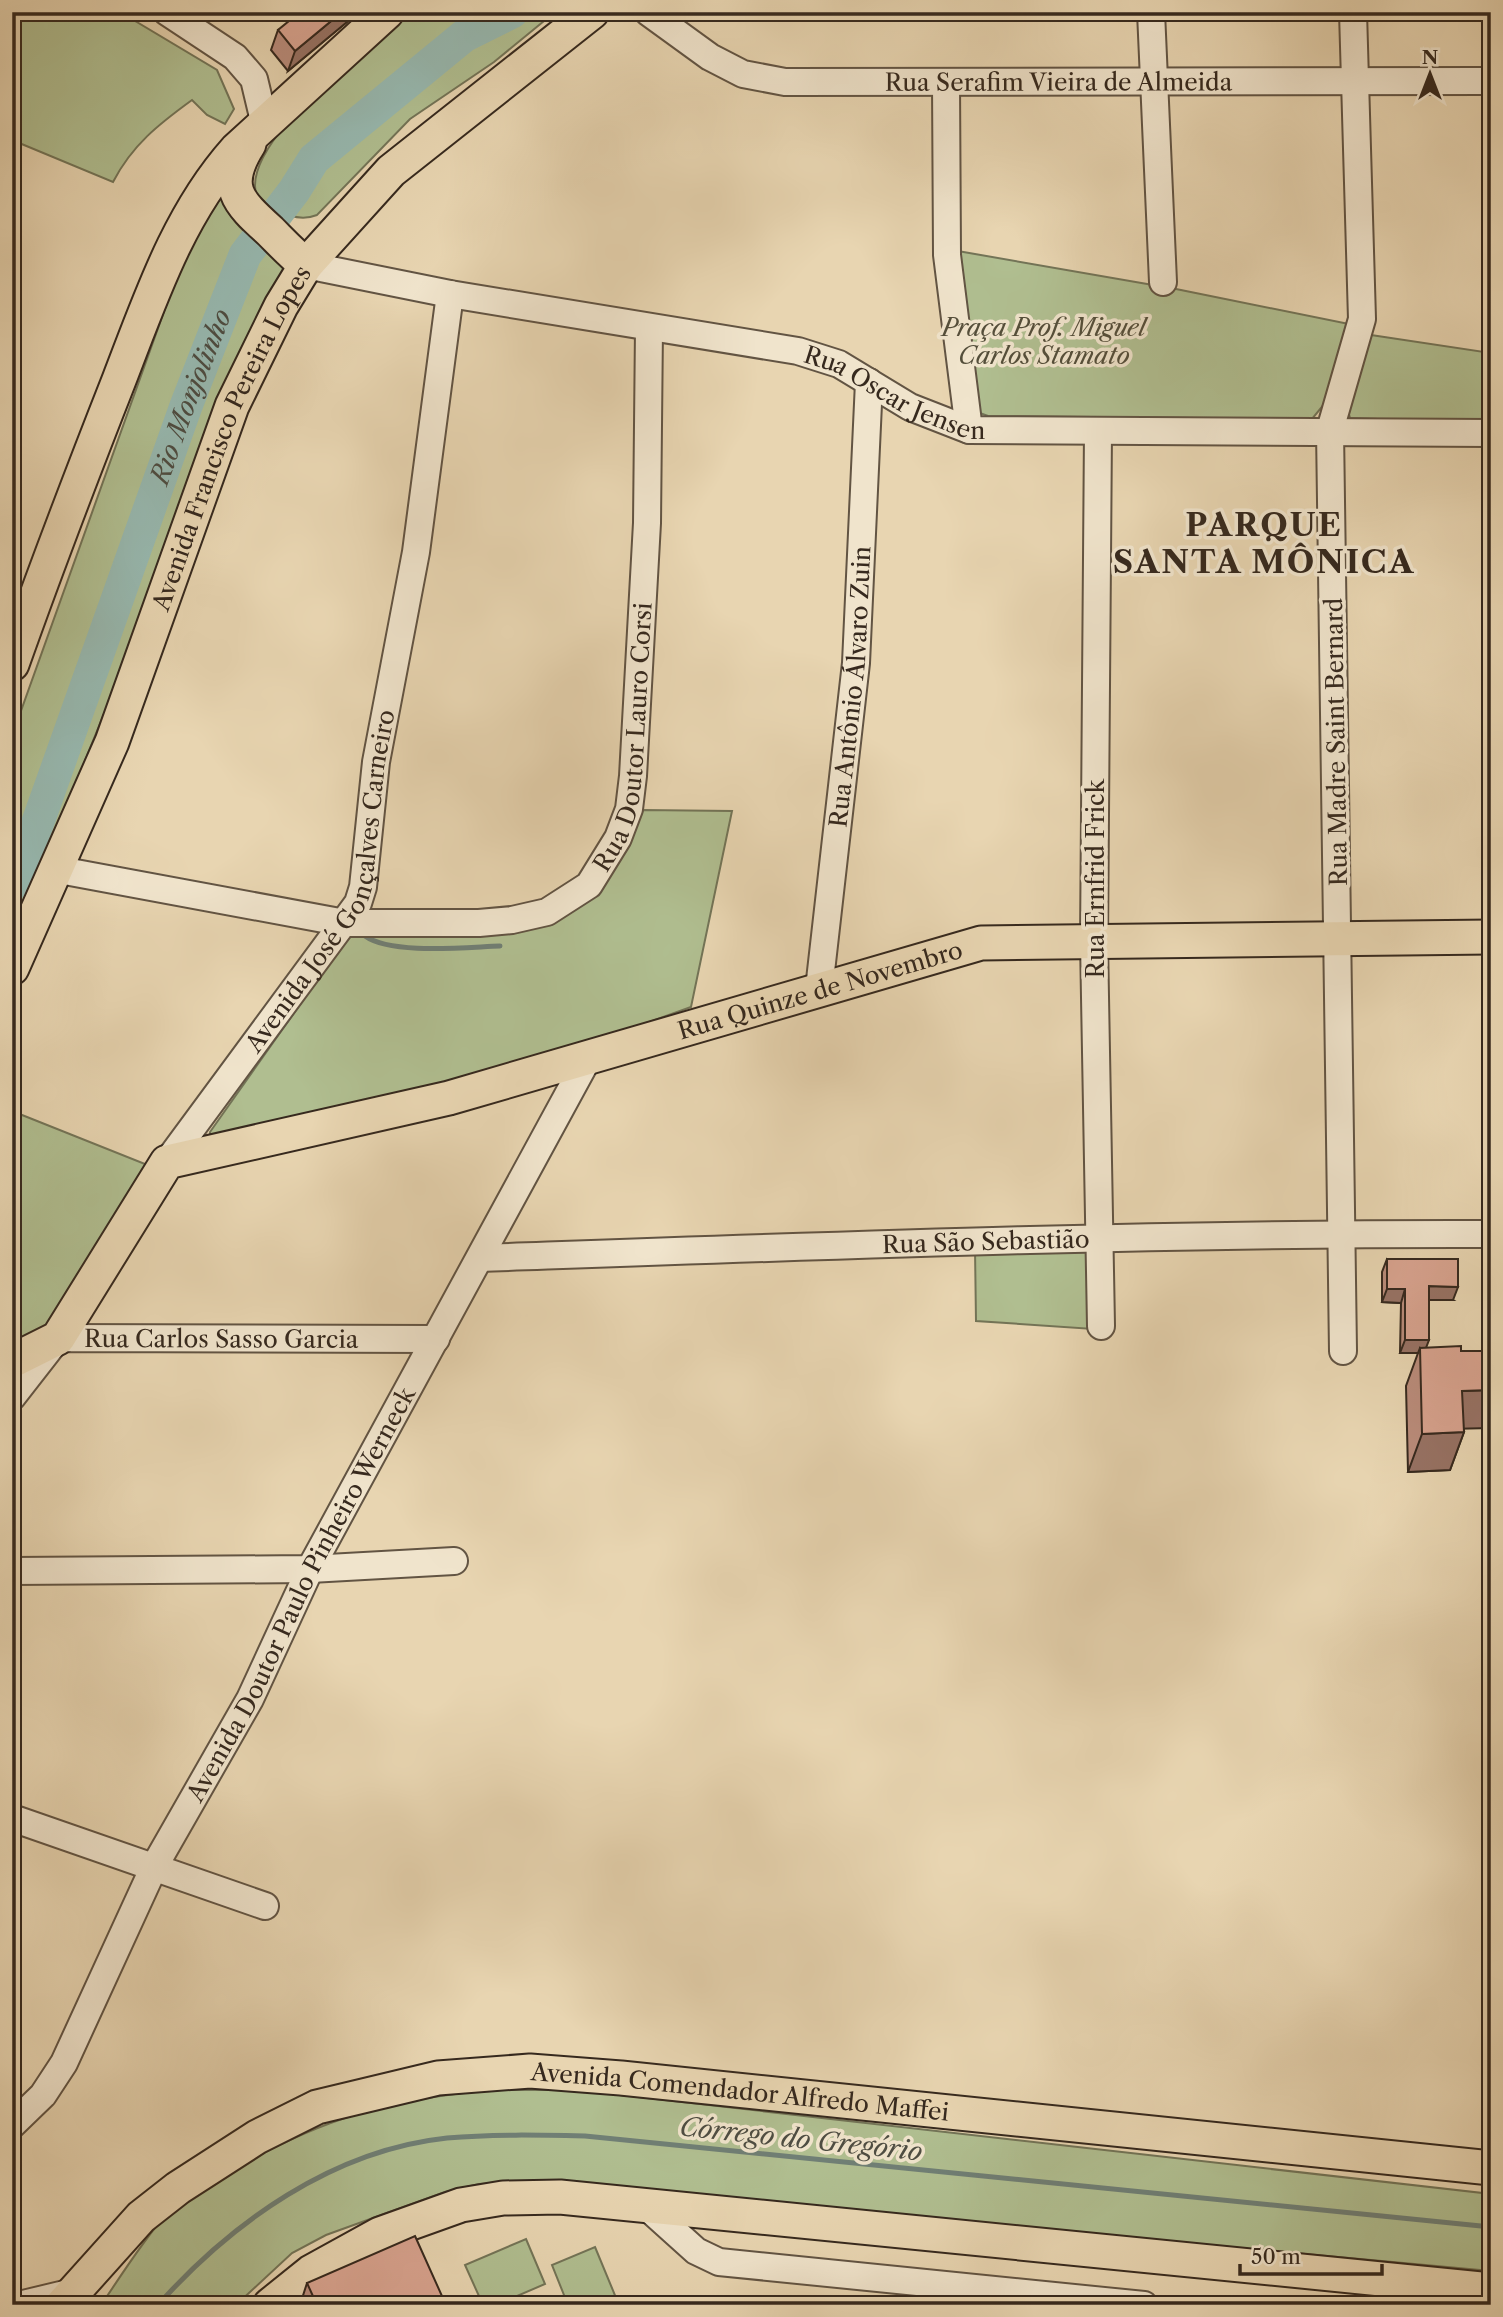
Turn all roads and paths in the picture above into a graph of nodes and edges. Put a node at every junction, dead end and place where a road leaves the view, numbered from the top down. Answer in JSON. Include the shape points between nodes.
{"nodes":[{"id":1,"x":167,"y":12,"type":"edge"},
{"id":2,"x":387,"y":12,"type":"edge"},
{"id":3,"x":592,"y":12,"type":"edge"},
{"id":4,"x":648,"y":12,"type":"edge"},
{"id":5,"x":1151,"y":12,"type":"edge"},
{"id":6,"x":1353,"y":12,"type":"edge"},
{"id":7,"x":1491,"y":81,"type":"edge"},
{"id":8,"x":946,"y":83,"type":"junction"},
{"id":9,"x":1354,"y":83,"type":"junction"},
{"id":10,"x":1152,"y":84,"type":"junction"},
{"id":11,"x":264,"y":121,"type":"junction"},
{"id":12,"x":334,"y":231,"type":"junction"},
{"id":13,"x":278,"y":240,"type":"junction"},
{"id":14,"x":306,"y":265,"type":"junction"},
{"id":15,"x":1163,"y":282,"type":"dead end"},
{"id":16,"x":450,"y":294,"type":"junction"},
{"id":17,"x":649,"y":328,"type":"junction"},
{"id":18,"x":869,"y":382,"type":"junction"},
{"id":19,"x":969,"y":430,"type":"junction"},
{"id":20,"x":1330,"y":430,"type":"junction"},
{"id":21,"x":1098,"y":431,"type":"junction"},
{"id":22,"x":1491,"y":433,"type":"edge"},
{"id":23,"x":12,"y":664,"type":"edge"},
{"id":24,"x":54,"y":869,"type":"junction"},
{"id":25,"x":345,"y":923,"type":"junction"},
{"id":26,"x":1491,"y":937,"type":"edge"},
{"id":27,"x":1339,"y":938,"type":"junction"},
{"id":28,"x":1094,"y":942,"type":"junction"},
{"id":29,"x":12,"y":968,"type":"edge"},
{"id":30,"x":819,"y":989,"type":"junction"},
{"id":31,"x":588,"y":1058,"type":"junction"},
{"id":32,"x":167,"y":1162,"type":"junction"},
{"id":33,"x":1342,"y":1233,"type":"junction"},
{"id":34,"x":1491,"y":1234,"type":"edge"},
{"id":35,"x":1098,"y":1239,"type":"junction"},
{"id":36,"x":480,"y":1258,"type":"junction"},
{"id":37,"x":1101,"y":1326,"type":"dead end"},
{"id":38,"x":58,"y":1338,"type":"junction"},
{"id":39,"x":436,"y":1339,"type":"junction"},
{"id":40,"x":1343,"y":1351,"type":"dead end"},
{"id":41,"x":12,"y":1361,"type":"edge"},
{"id":42,"x":12,"y":1397,"type":"edge"},
{"id":43,"x":454,"y":1561,"type":"dead end"},
{"id":44,"x":310,"y":1569,"type":"junction"},
{"id":45,"x":12,"y":1571,"type":"edge"},
{"id":46,"x":12,"y":1818,"type":"edge"},
{"id":47,"x":154,"y":1867,"type":"junction"},
{"id":48,"x":265,"y":1906,"type":"dead end"},
{"id":49,"x":12,"y":2125,"type":"edge"},
{"id":50,"x":1491,"y":2168,"type":"edge"},
{"id":51,"x":646,"y":2206,"type":"junction"},
{"id":52,"x":1491,"y":2290,"type":"edge"},
{"id":53,"x":67,"y":2298,"type":"edge"},
{"id":54,"x":1109,"y":2303,"type":"edge"},
{"id":55,"x":19,"y":2305,"type":"edge"},
{"id":56,"x":270,"y":2305,"type":"edge"},
{"id":57,"x":1144,"y":2305,"type":"edge"}],
"edges":[{"from":1,"to":11,"type":"street","via":[[235,57],[254,79]]},
{"from":2,"to":11,"type":"main road"},
{"from":3,"to":12,"type":"main road","name":"Avenida Francisco Pereira Lopes","via":[[422,144]]},
{"from":4,"to":8,"type":"street","name":"Rua Serafim Vieira de Almeida","via":[[710,57],[743,74],[785,82]]},
{"from":5,"to":10,"type":"street"},
{"from":6,"to":9,"type":"street","name":"Rua Madre Saint Bernard"},
{"from":7,"to":9,"type":"street","name":"Rua Serafim Vieira de Almeida"},
{"from":8,"to":10,"type":"street","name":"Rua Serafim Vieira de Almeida"},
{"from":8,"to":19,"type":"street","via":[[947,255]]},
{"from":9,"to":10,"type":"street","name":"Rua Serafim Vieira de Almeida"},
{"from":9,"to":20,"type":"street","name":"Rua Madre Saint Bernard","via":[[1362,319]]},
{"from":10,"to":15,"type":"street"},
{"from":11,"to":13,"type":"main road","via":[[236,168],[234,182],[240,204]]},
{"from":11,"to":23,"type":"main road","via":[[214,174],[162,272]]},
{"from":12,"to":13,"type":"main road"},
{"from":12,"to":14,"type":"main road","name":"Avenida Francisco Pereira Lopes"},
{"from":13,"to":14,"type":"main road"},
{"from":14,"to":16,"type":"street","name":"Rua Oscar Jensen"},
{"from":14,"to":24,"type":"main road","name":"Avenida Francisco Pereira Lopes","via":[[232,406],[114,735]]},
{"from":16,"to":17,"type":"street","name":"Rua Oscar Jensen"},
{"from":16,"to":25,"type":"street","name":"Avenida José Gonçalves Carneiro","via":[[416,552],[376,762],[363,887]]},
{"from":17,"to":18,"type":"street","name":"Rua Oscar Jensen","via":[[798,351],[839,364]]},
{"from":17,"to":25,"type":"street","name":"Rua Doutor Lauro Corsi","via":[[647,523],[634,762],[629,809],[618,838],[589,885],[547,912],[479,923]]},
{"from":18,"to":19,"type":"street","name":"Rua Oscar Jensen","via":[[911,407]]},
{"from":18,"to":30,"type":"street","name":"Rua Antônio Álvaro Zuin","via":[[856,663]]},
{"from":19,"to":21,"type":"street","name":"Rua Oscar Jensen"},
{"from":20,"to":21,"type":"street","name":"Rua Oscar Jensen"},
{"from":20,"to":22,"type":"street","name":"Rua Oscar Jensen"},
{"from":20,"to":27,"type":"street","name":"Rua Madre Saint Bernard"},
{"from":21,"to":28,"type":"street","name":"Rua Ernfrid Frick"},
{"from":24,"to":25,"type":"street","name":"Rua Doutor Lauro Corsi"},
{"from":24,"to":29,"type":"main road","name":"Avenida Francisco Pereira Lopes"},
{"from":25,"to":32,"type":"street","name":"Avenida José Gonçalves Carneiro"},
{"from":26,"to":27,"type":"main road","name":"Rua Quinze de Novembro"},
{"from":27,"to":28,"type":"main road","name":"Rua Quinze de Novembro"},
{"from":27,"to":33,"type":"street","name":"Rua Madre Saint Bernard"},
{"from":28,"to":30,"type":"main road","name":"Rua Quinze de Novembro","via":[[981,943]]},
{"from":28,"to":35,"type":"street","name":"Rua Ernfrid Frick"},
{"from":30,"to":31,"type":"main road","name":"Rua Quinze de Novembro"},
{"from":31,"to":32,"type":"main road","name":"Rua Quinze de Novembro","via":[[449,1098]]},
{"from":31,"to":36,"type":"street","name":"Avenida Doutor Paulo Pinheiro Werneck"},
{"from":32,"to":38,"type":"main road","name":"Avenida José Gonçalves Carneiro"},
{"from":33,"to":34,"type":"street","name":"Rua São Sebastião"},
{"from":33,"to":35,"type":"street","name":"Rua São Sebastião"},
{"from":33,"to":40,"type":"street","name":"Rua Madre Saint Bernard"},
{"from":35,"to":36,"type":"street","name":"Rua São Sebastião"},
{"from":35,"to":37,"type":"street","name":"Rua Ernfrid Frick"},
{"from":36,"to":39,"type":"street","name":"Avenida Doutor Paulo Pinheiro Werneck"},
{"from":38,"to":39,"type":"street","name":"Rua Carlos Sasso Garcia"},
{"from":38,"to":41,"type":"main road","name":"Rua Carlos Sasso Garcia"},
{"from":38,"to":42,"type":"street","name":"Avenida José Gonçalves Carneiro"},
{"from":39,"to":44,"type":"street","name":"Avenida Doutor Paulo Pinheiro Werneck"},
{"from":43,"to":44,"type":"street"},
{"from":44,"to":45,"type":"street"},
{"from":44,"to":47,"type":"street","name":"Avenida Doutor Paulo Pinheiro Werneck","via":[[250,1699]]},
{"from":46,"to":47,"type":"street"},
{"from":47,"to":48,"type":"street"},
{"from":47,"to":49,"type":"street","name":"Avenida Doutor Paulo Pinheiro Werneck","via":[[64,2063],[43,2095]]},
{"from":50,"to":53,"type":"main road","name":"Avenida Comendador Alfredo Maffei","via":[[621,2078],[530,2071],[488,2073],[373,2091],[317,2107],[257,2137],[141,2217]]},
{"from":51,"to":52,"type":"main road"},
{"from":51,"to":54,"type":"street","via":[[696,2251],[719,2262]]},
{"from":51,"to":56,"type":"main road","via":[[560,2197],[461,2205],[354,2245]]},
{"from":53,"to":55,"type":"street"},
{"from":54,"to":57,"type":"street"}]}
